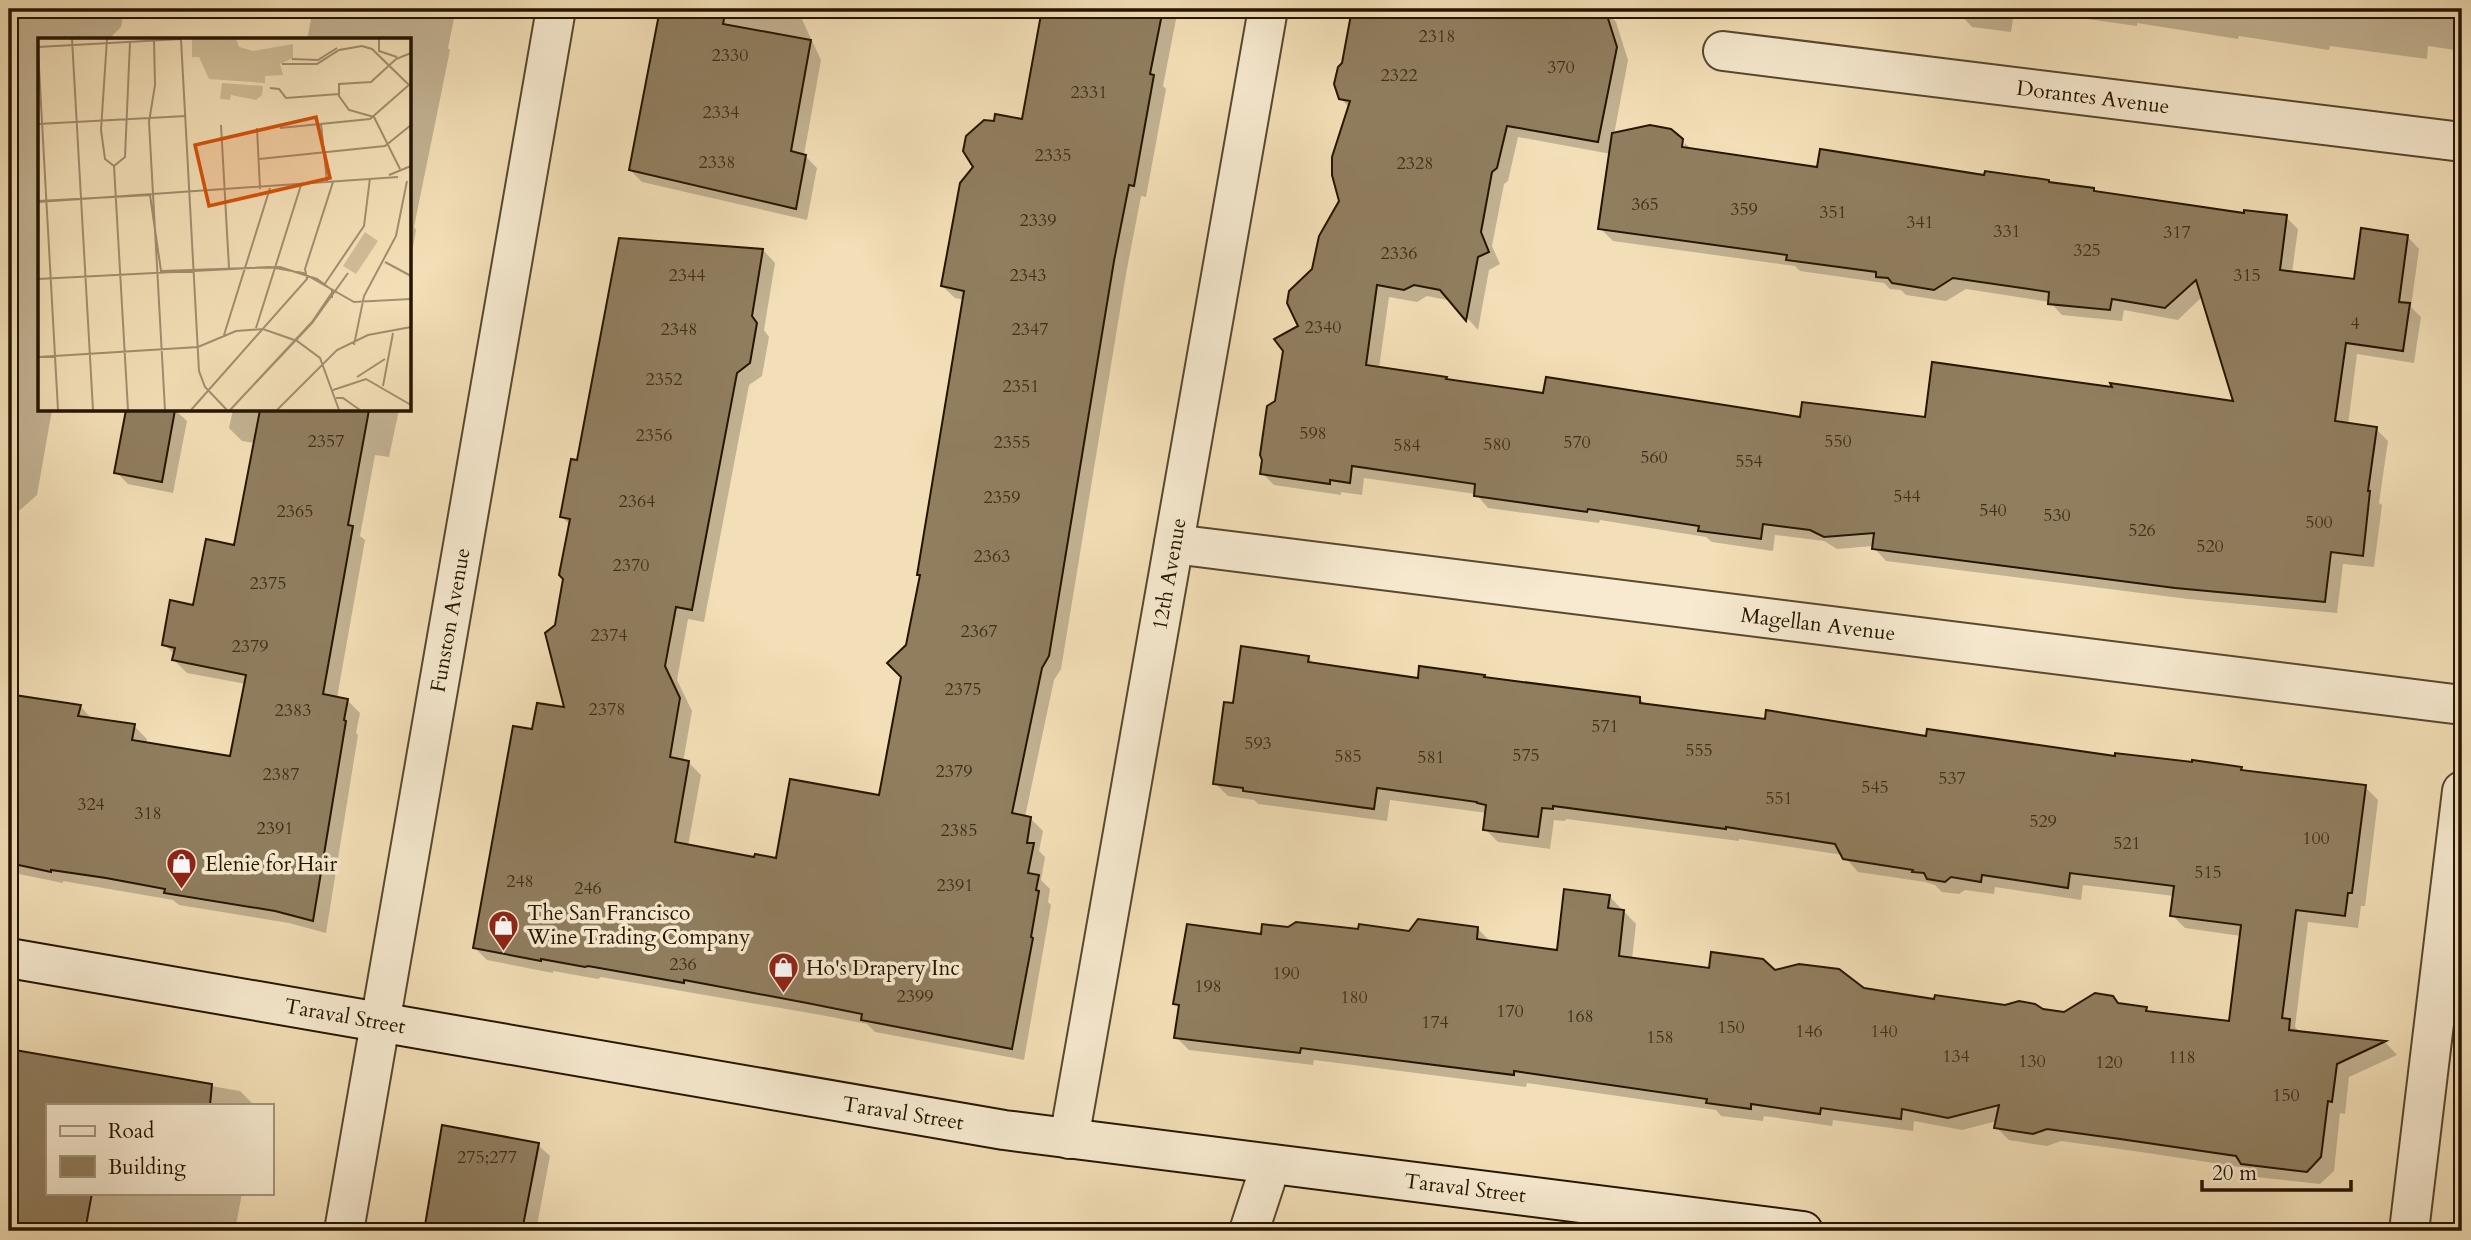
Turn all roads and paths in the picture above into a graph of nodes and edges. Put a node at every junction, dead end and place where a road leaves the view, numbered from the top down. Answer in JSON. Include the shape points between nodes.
{"nodes":[{"id":1,"x":556,"y":9,"type":"edge"},
{"id":2,"x":1268,"y":9,"type":"edge"},
{"id":3,"x":1723,"y":51,"type":"dead end"},
{"id":4,"x":2462,"y":142,"type":"edge"},
{"id":5,"x":1174,"y":544,"type":"junction"},
{"id":6,"x":2462,"y":705,"type":"edge"},
{"id":7,"x":2462,"y":791,"type":"edge"},
{"id":8,"x":9,"y":958,"type":"edge"},
{"id":9,"x":380,"y":1022,"type":"junction"},
{"id":10,"x":1069,"y":1139,"type":"junction"},
{"id":11,"x":1271,"y":1164,"type":"junction"},
{"id":12,"x":344,"y":1231,"type":"edge"},
{"id":13,"x":1249,"y":1231,"type":"edge"},
{"id":14,"x":1803,"y":1231,"type":"edge"},
{"id":15,"x":2409,"y":1231,"type":"edge"}],
"edges":[{"from":1,"to":9,"type":"street","name":"Funston Avenue"},
{"from":2,"to":5,"type":"street","name":"12th Avenue"},
{"from":3,"to":4,"type":"street","name":"Dorantes Avenue"},
{"from":5,"to":6,"type":"street","name":"Magellan Avenue"},
{"from":5,"to":10,"type":"street","name":"12th Avenue"},
{"from":7,"to":15,"type":"street"},
{"from":8,"to":9,"type":"street","name":"Taraval Street"},
{"from":9,"to":10,"type":"street","name":"Taraval Street"},
{"from":9,"to":12,"type":"street","name":"Funston Avenue"},
{"from":10,"to":11,"type":"street","name":"Taraval Street"},
{"from":11,"to":13,"type":"street"},
{"from":11,"to":14,"type":"street","name":"Taraval Street"}]}
